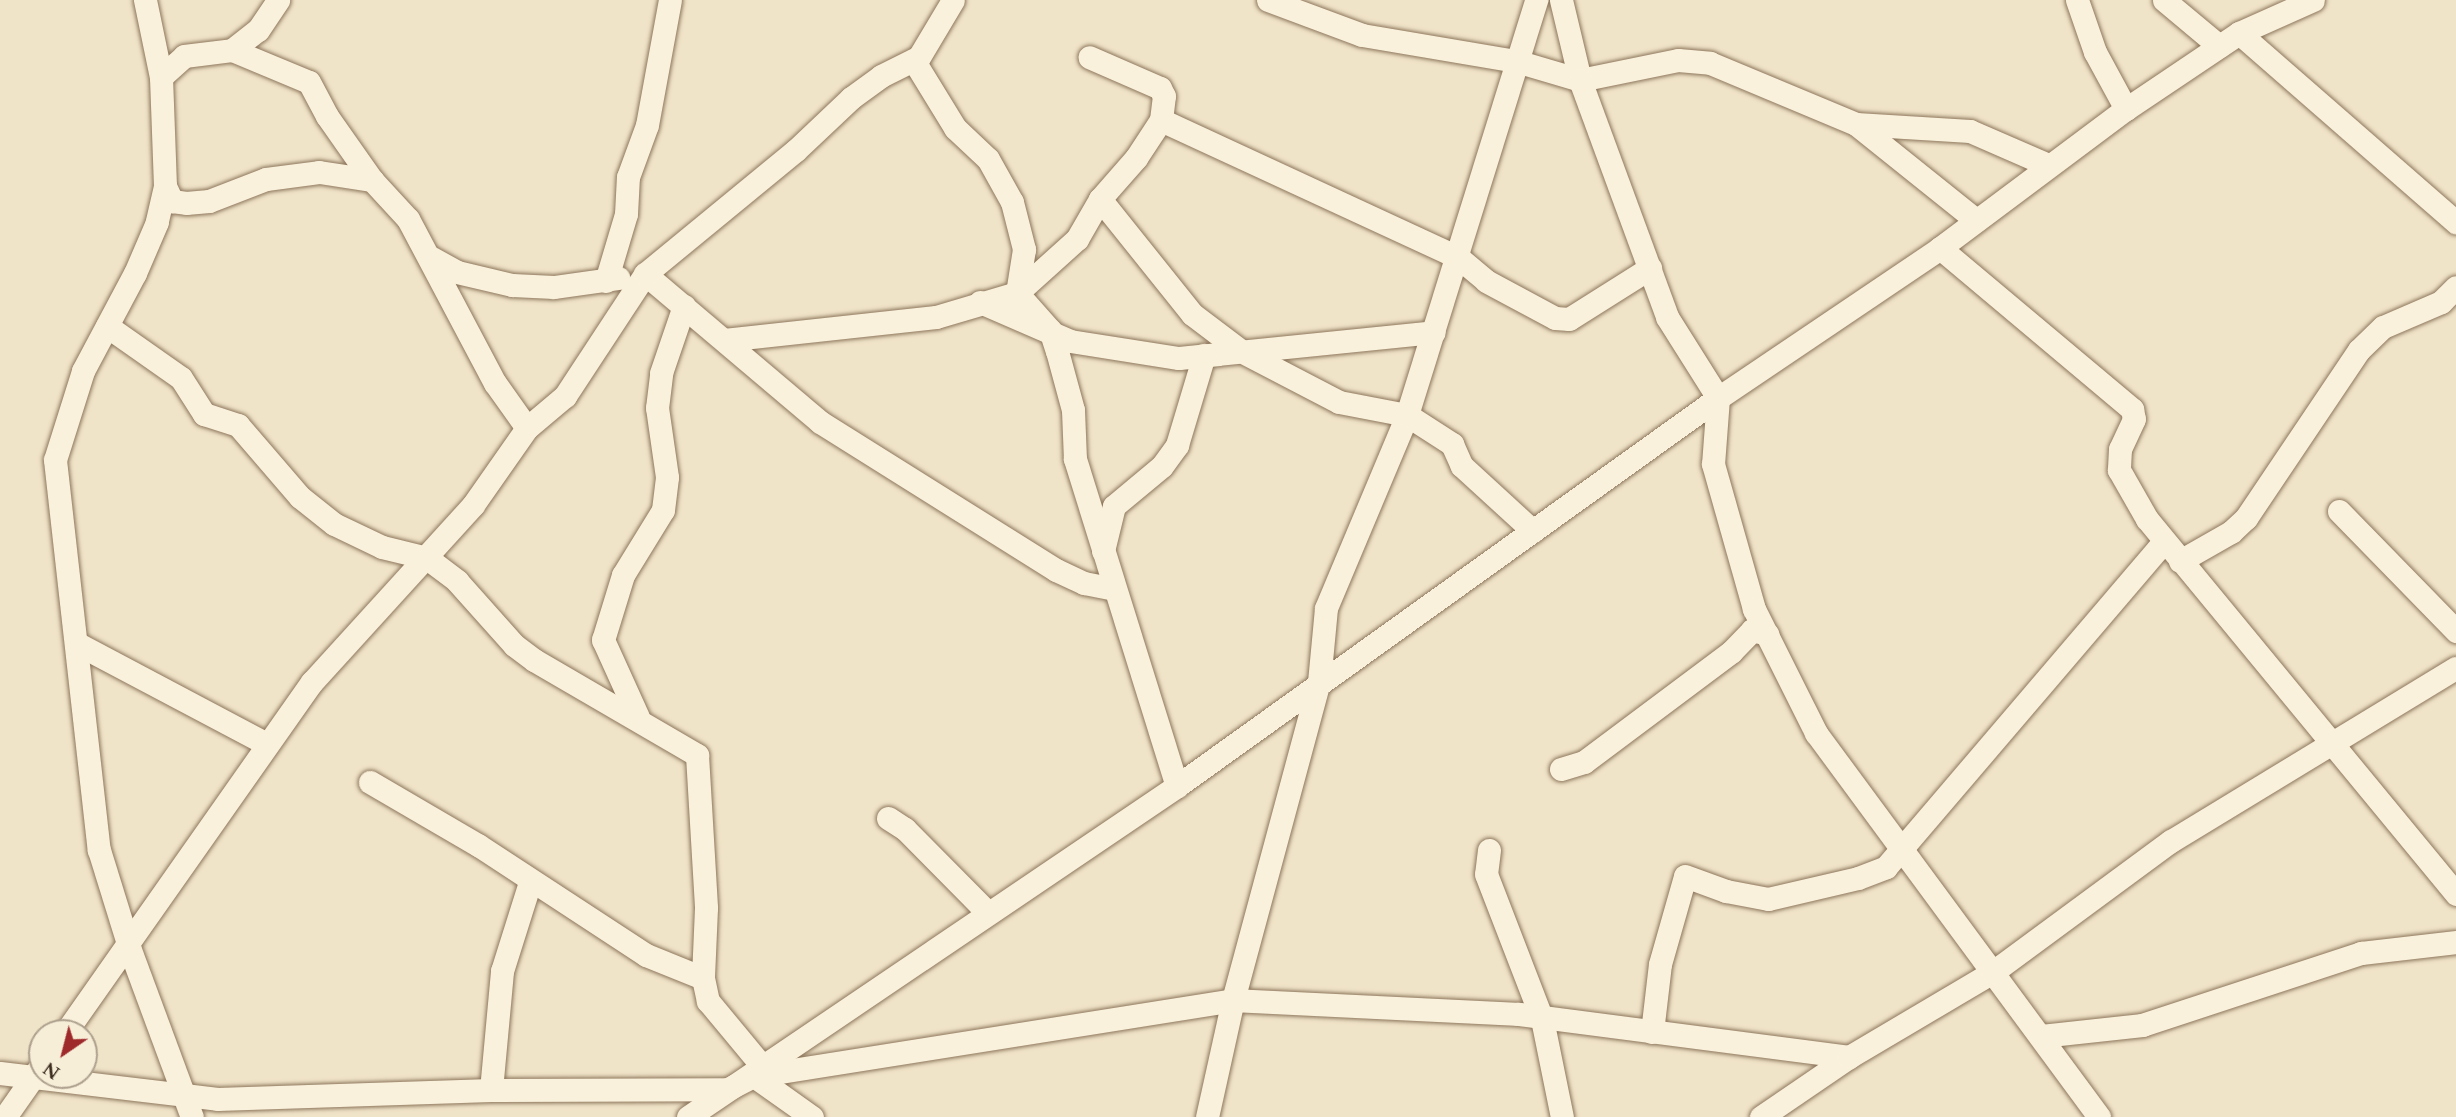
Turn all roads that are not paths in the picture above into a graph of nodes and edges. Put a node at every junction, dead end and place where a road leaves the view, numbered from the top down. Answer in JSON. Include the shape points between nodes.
{"nodes":[{"id":1,"x":145,"y":0,"type":"edge"},
{"id":2,"x":278,"y":0,"type":"edge"},
{"id":3,"x":670,"y":0,"type":"edge"},
{"id":4,"x":953,"y":0,"type":"edge"},
{"id":5,"x":1268,"y":0,"type":"edge"},
{"id":6,"x":1536,"y":0,"type":"edge"},
{"id":7,"x":1561,"y":0,"type":"edge"},
{"id":8,"x":2077,"y":0,"type":"edge"},
{"id":9,"x":2164,"y":0,"type":"edge"},
{"id":10,"x":2314,"y":0,"type":"edge"},
{"id":11,"x":2239,"y":33,"type":"junction"},
{"id":12,"x":2219,"y":46,"type":"junction"},
{"id":13,"x":232,"y":50,"type":"junction"},
{"id":14,"x":1089,"y":57,"type":"dead end"},
{"id":15,"x":914,"y":61,"type":"junction"},
{"id":16,"x":1516,"y":61,"type":"junction"},
{"id":17,"x":161,"y":77,"type":"junction"},
{"id":18,"x":1580,"y":80,"type":"junction"},
{"id":19,"x":2126,"y":109,"type":"junction"},
{"id":20,"x":1161,"y":120,"type":"junction"},
{"id":21,"x":1856,"y":124,"type":"junction"},
{"id":22,"x":2046,"y":164,"type":"junction"},
{"id":23,"x":372,"y":180,"type":"junction"},
{"id":24,"x":165,"y":186,"type":"junction"},
{"id":25,"x":1100,"y":199,"type":"junction"},
{"id":26,"x":1976,"y":220,"type":"junction"},
{"id":27,"x":2456,"y":222,"type":"edge"},
{"id":28,"x":1940,"y":248,"type":"junction"},
{"id":29,"x":432,"y":258,"type":"junction"},
{"id":30,"x":1459,"y":258,"type":"junction"},
{"id":31,"x":1650,"y":268,"type":"junction"},
{"id":32,"x":645,"y":274,"type":"junction"},
{"id":33,"x":606,"y":281,"type":"junction"},
{"id":34,"x":2456,"y":287,"type":"edge"},
{"id":35,"x":1017,"y":293,"type":"junction"},
{"id":36,"x":981,"y":302,"type":"junction"},
{"id":37,"x":684,"y":306,"type":"junction"},
{"id":38,"x":107,"y":326,"type":"junction"},
{"id":39,"x":1050,"y":330,"type":"junction"},
{"id":40,"x":1434,"y":332,"type":"junction"},
{"id":41,"x":724,"y":340,"type":"junction"},
{"id":42,"x":1241,"y":351,"type":"junction"},
{"id":43,"x":1205,"y":355,"type":"junction"},
{"id":44,"x":1718,"y":398,"type":"junction"},
{"id":45,"x":1407,"y":415,"type":"junction"},
{"id":46,"x":527,"y":428,"type":"junction"},
{"id":47,"x":2339,"y":511,"type":"dead end"},
{"id":48,"x":1534,"y":531,"type":"junction"},
{"id":49,"x":2164,"y":541,"type":"junction"},
{"id":50,"x":1102,"y":554,"type":"junction"},
{"id":51,"x":427,"y":558,"type":"junction"},
{"id":52,"x":2180,"y":561,"type":"junction"},
{"id":53,"x":1114,"y":589,"type":"junction"},
{"id":54,"x":2456,"y":631,"type":"edge"},
{"id":55,"x":1767,"y":634,"type":"junction"},
{"id":56,"x":76,"y":643,"type":"junction"},
{"id":57,"x":2456,"y":668,"type":"edge"},
{"id":58,"x":1320,"y":682,"type":"junction"},
{"id":59,"x":638,"y":717,"type":"junction"},
{"id":60,"x":265,"y":743,"type":"junction"},
{"id":61,"x":2332,"y":744,"type":"junction"},
{"id":62,"x":1560,"y":769,"type":"dead end"},
{"id":63,"x":370,"y":782,"type":"dead end"},
{"id":64,"x":1177,"y":786,"type":"junction"},
{"id":65,"x":888,"y":818,"type":"dead end"},
{"id":66,"x":1904,"y":848,"type":"junction"},
{"id":67,"x":1489,"y":850,"type":"dead end"},
{"id":68,"x":530,"y":882,"type":"junction"},
{"id":69,"x":2456,"y":894,"type":"edge"},
{"id":70,"x":988,"y":913,"type":"junction"},
{"id":71,"x":2456,"y":942,"type":"edge"},
{"id":72,"x":129,"y":947,"type":"junction"},
{"id":73,"x":1993,"y":972,"type":"junction"},
{"id":74,"x":703,"y":978,"type":"junction"},
{"id":75,"x":1233,"y":1000,"type":"junction"},
{"id":76,"x":75,"y":1019,"type":"edge"},
{"id":77,"x":1542,"y":1019,"type":"junction"},
{"id":78,"x":1652,"y":1032,"type":"junction"},
{"id":79,"x":2040,"y":1036,"type":"junction"},
{"id":80,"x":1849,"y":1057,"type":"junction"},
{"id":81,"x":28,"y":1071,"type":"edge"},
{"id":82,"x":758,"y":1071,"type":"junction"},
{"id":83,"x":0,"y":1073,"type":"edge"},
{"id":84,"x":98,"y":1080,"type":"edge"},
{"id":85,"x":28,"y":1084,"type":"edge"},
{"id":86,"x":728,"y":1089,"type":"junction"},
{"id":87,"x":491,"y":1090,"type":"junction"},
{"id":88,"x":185,"y":1095,"type":"junction"},
{"id":89,"x":5,"y":1117,"type":"edge"},
{"id":90,"x":192,"y":1117,"type":"edge"},
{"id":91,"x":688,"y":1117,"type":"edge"},
{"id":92,"x":812,"y":1117,"type":"edge"},
{"id":93,"x":1207,"y":1117,"type":"edge"},
{"id":94,"x":1562,"y":1117,"type":"edge"},
{"id":95,"x":1761,"y":1117,"type":"edge"},
{"id":96,"x":2099,"y":1117,"type":"edge"}],
"edges":[{"from":1,"to":17,"type":"street"},
{"from":2,"to":13,"type":"street","via":[[258,30]]},
{"from":3,"to":33,"type":"street","via":[[653,98],[628,177],[626,215]]},
{"from":4,"to":15,"type":"street","via":[[931,41]]},
{"from":5,"to":16,"type":"street","via":[[1362,35]]},
{"from":6,"to":16,"type":"street"},
{"from":7,"to":18,"type":"street"},
{"from":8,"to":19,"type":"street","via":[[2095,52]]},
{"from":9,"to":12,"type":"street"},
{"from":10,"to":11,"type":"street"},
{"from":11,"to":12,"type":"street"},
{"from":11,"to":27,"type":"street"},
{"from":12,"to":19,"type":"street"},
{"from":13,"to":17,"type":"street","via":[[184,56]]},
{"from":13,"to":23,"type":"street","via":[[309,82]]},
{"from":14,"to":20,"type":"street","via":[[1160,88],[1164,96]]},
{"from":15,"to":32,"type":"street","via":[[881,76],[851,99]]},
{"from":15,"to":35,"type":"street","via":[[955,128],[988,159],[1012,202],[1024,249]]},
{"from":16,"to":18,"type":"street"},
{"from":16,"to":30,"type":"street"},
{"from":17,"to":24,"type":"street"},
{"from":18,"to":21,"type":"street","via":[[1678,60],[1710,63]]},
{"from":18,"to":31,"type":"street"},
{"from":19,"to":22,"type":"street"},
{"from":20,"to":25,"type":"street","via":[[1128,169]]},
{"from":20,"to":30,"type":"street"},
{"from":21,"to":22,"type":"street","via":[[1970,131]]},
{"from":21,"to":26,"type":"street"},
{"from":22,"to":26,"type":"street"},
{"from":23,"to":24,"type":"street","via":[[320,173],[266,179],[209,201],[187,203],[172,201]]},
{"from":23,"to":29,"type":"street","via":[[408,219]]},
{"from":24,"to":38,"type":"street","via":[[157,222]]},
{"from":25,"to":35,"type":"street","via":[[1076,239]]},
{"from":25,"to":42,"type":"street","via":[[1192,314]]},
{"from":26,"to":28,"type":"street"},
{"from":28,"to":44,"type":"street"},
{"from":28,"to":49,"type":"street","via":[[2132,410],[2134,419],[2120,449],[2119,470]]},
{"from":29,"to":33,"type":"street","via":[[457,272],[512,285],[554,287]]},
{"from":29,"to":46,"type":"street","via":[[468,336]]},
{"from":30,"to":31,"type":"street","via":[[1486,281],[1555,318],[1569,319]]},
{"from":30,"to":40,"type":"street"},
{"from":31,"to":44,"type":"street","via":[[1667,317]]},
{"from":32,"to":33,"type":"street"},
{"from":32,"to":37,"type":"street"},
{"from":32,"to":46,"type":"street","via":[[565,396]]},
{"from":34,"to":52,"type":"street","via":[[2441,302],[2383,327],[2359,350],[2246,518],[2231,532]]},
{"from":35,"to":36,"type":"street"},
{"from":35,"to":39,"type":"street"},
{"from":36,"to":39,"type":"street"},
{"from":36,"to":41,"type":"street","via":[[936,317]]},
{"from":37,"to":41,"type":"street"},
{"from":37,"to":59,"type":"street","via":[[661,373],[657,408],[667,477],[663,510],[623,575],[603,640]]},
{"from":38,"to":51,"type":"street","via":[[181,378],[204,414],[238,425],[300,497],[334,523],[382,547]]},
{"from":38,"to":56,"type":"street","via":[[69,407],[55,460]]},
{"from":39,"to":43,"type":"street","via":[[1070,341],[1111,350],[1179,358]]},
{"from":39,"to":50,"type":"street","via":[[1073,410],[1075,459]]},
{"from":40,"to":42,"type":"street"},
{"from":40,"to":45,"type":"street"},
{"from":41,"to":53,"type":"street","via":[[820,422],[1056,570],[1084,583]]},
{"from":42,"to":43,"type":"street"},
{"from":42,"to":45,"type":"street","via":[[1339,402]]},
{"from":43,"to":50,"type":"street","via":[[1177,445],[1162,466],[1114,506]]},
{"from":44,"to":48,"type":"street"},
{"from":44,"to":55,"type":"street","via":[[1713,464],[1754,609]]},
{"from":45,"to":48,"type":"street","via":[[1452,444],[1462,466]]},
{"from":45,"to":58,"type":"street","via":[[1326,608]]},
{"from":46,"to":51,"type":"street","via":[[473,505]]},
{"from":47,"to":54,"type":"street"},
{"from":48,"to":58,"type":"street"},
{"from":49,"to":52,"type":"street"},
{"from":49,"to":66,"type":"street"},
{"from":50,"to":53,"type":"street"},
{"from":51,"to":59,"type":"street","via":[[457,581],[514,645]]},
{"from":51,"to":60,"type":"street","via":[[312,682]]},
{"from":52,"to":61,"type":"street"},
{"from":53,"to":64,"type":"street"},
{"from":55,"to":62,"type":"street","via":[[1752,630],[1731,652],[1584,762]]},
{"from":55,"to":66,"type":"street","via":[[1816,733]]},
{"from":56,"to":60,"type":"street"},
{"from":56,"to":72,"type":"street","via":[[99,850]]},
{"from":57,"to":61,"type":"street"},
{"from":58,"to":64,"type":"street"},
{"from":58,"to":75,"type":"street"},
{"from":59,"to":74,"type":"street","via":[[697,755],[706,908]]},
{"from":60,"to":72,"type":"street"},
{"from":61,"to":69,"type":"street"},
{"from":61,"to":73,"type":"street","via":[[2171,841]]},
{"from":63,"to":68,"type":"street","via":[[478,845]]},
{"from":64,"to":70,"type":"street"},
{"from":65,"to":70,"type":"street","via":[[905,829]]},
{"from":66,"to":73,"type":"street"},
{"from":66,"to":78,"type":"street","via":[[1885,867],[1858,878],[1768,899],[1726,891],[1685,876],[1660,964]]},
{"from":67,"to":77,"type":"street","via":[[1486,874]]},
{"from":68,"to":74,"type":"street","via":[[646,955]]},
{"from":68,"to":87,"type":"street","via":[[502,971]]},
{"from":70,"to":82,"type":"street"},
{"from":71,"to":79,"type":"street","via":[[2361,953],[2142,1025]]},
{"from":72,"to":76,"type":"street"},
{"from":72,"to":88,"type":"street"},
{"from":73,"to":79,"type":"street"},
{"from":73,"to":80,"type":"street"},
{"from":74,"to":82,"type":"street","via":[[708,1001]]},
{"from":75,"to":77,"type":"street"},
{"from":75,"to":82,"type":"street"},
{"from":75,"to":93,"type":"street"},
{"from":77,"to":78,"type":"street"},
{"from":77,"to":94,"type":"street"},
{"from":78,"to":80,"type":"street"},
{"from":79,"to":96,"type":"street"},
{"from":80,"to":95,"type":"street"},
{"from":81,"to":83,"type":"street"},
{"from":82,"to":86,"type":"street"},
{"from":82,"to":92,"type":"street"},
{"from":84,"to":88,"type":"street"},
{"from":85,"to":89,"type":"street"},
{"from":86,"to":87,"type":"street"},
{"from":86,"to":91,"type":"street"},
{"from":87,"to":88,"type":"street","via":[[217,1099]]},
{"from":88,"to":90,"type":"street"}]}
